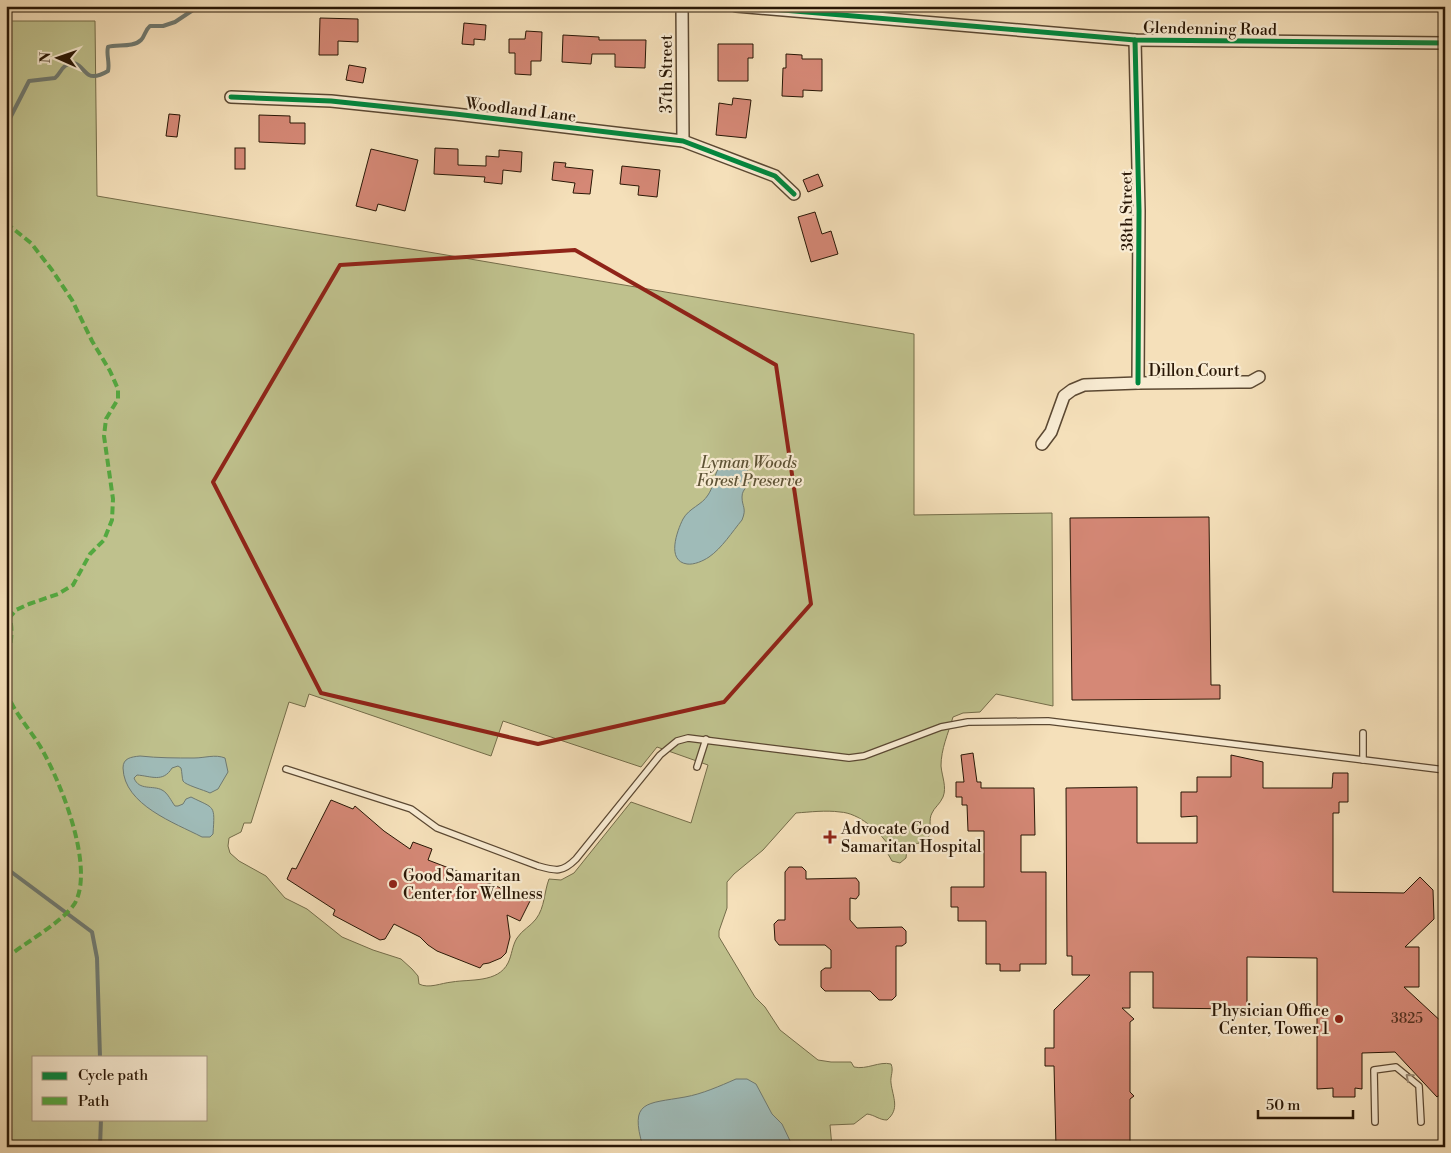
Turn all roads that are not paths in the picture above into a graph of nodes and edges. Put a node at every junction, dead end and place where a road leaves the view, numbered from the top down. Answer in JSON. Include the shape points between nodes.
{"nodes":[{"id":1,"x":682,"y":6,"type":"edge"},
{"id":2,"x":736,"y":6,"type":"edge"},
{"id":3,"x":1135,"y":40,"type":"junction"},
{"id":4,"x":1445,"y":43,"type":"edge"},
{"id":5,"x":231,"y":97,"type":"dead end"},
{"id":6,"x":683,"y":141,"type":"junction"},
{"id":7,"x":794,"y":194,"type":"dead end"},
{"id":8,"x":1259,"y":377,"type":"dead end"},
{"id":9,"x":1138,"y":383,"type":"junction"},
{"id":10,"x":1042,"y":444,"type":"dead end"},
{"id":11,"x":1363,"y":733,"type":"dead end"},
{"id":12,"x":706,"y":739,"type":"junction"},
{"id":13,"x":1363,"y":760,"type":"junction"},
{"id":14,"x":696,"y":767,"type":"dead end"},
{"id":15,"x":286,"y":769,"type":"dead end"},
{"id":16,"x":1445,"y":770,"type":"edge"},
{"id":17,"x":1375,"y":1122,"type":"dead end"},
{"id":18,"x":1421,"y":1122,"type":"dead end"}],
"edges":[{"from":1,"to":6,"type":"street","name":"37th Street"},
{"from":2,"to":3,"type":"street","name":"Glendenning Road"},
{"from":3,"to":4,"type":"street","name":"Glendenning Road"},
{"from":3,"to":9,"type":"street","name":"38th Street","via":[[1139,211]]},
{"from":5,"to":6,"type":"street","name":"Woodland Lane","via":[[331,101]]},
{"from":6,"to":7,"type":"street","name":"Woodland Lane","via":[[774,176]]},
{"from":8,"to":9,"type":"street","name":"Dillon Court","via":[[1250,382]]},
{"from":9,"to":10,"type":"street","name":"Dillon Court","via":[[1084,385],[1072,390],[1064,396],[1051,432]]},
{"from":11,"to":13,"type":"lane"},
{"from":12,"to":13,"type":"lane","via":[[849,758],[968,722],[1048,721]]},
{"from":12,"to":14,"type":"lane"},
{"from":12,"to":15,"type":"lane","via":[[688,738],[669,746],[576,859],[563,870],[538,866],[437,828],[411,809]]},
{"from":13,"to":16,"type":"lane"},
{"from":18,"to":17,"type":"lane","one_way":true,"via":[[1419,1086],[1396,1067],[1374,1070]]}]}
